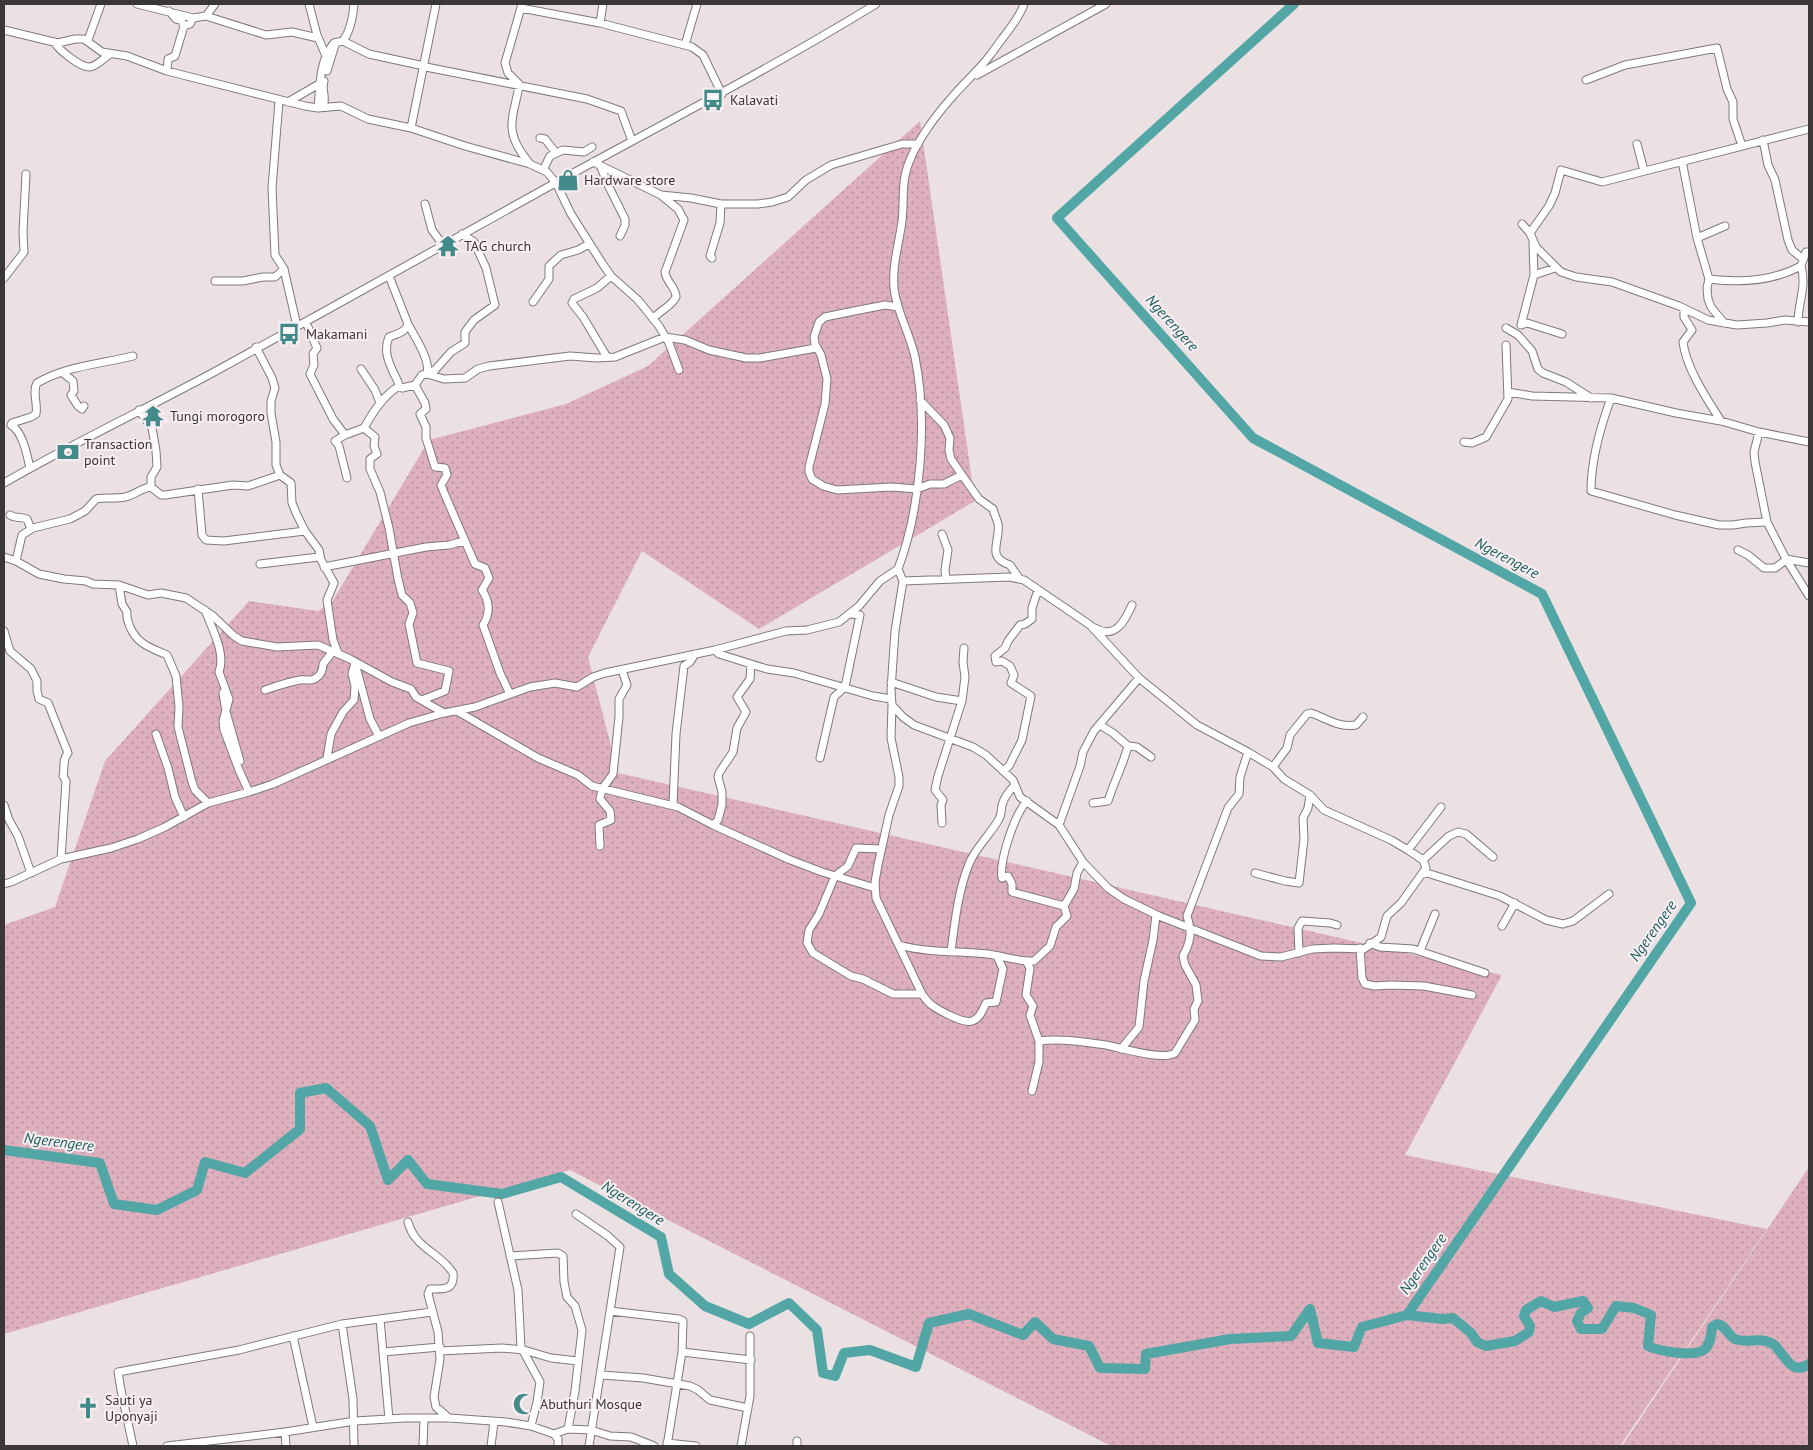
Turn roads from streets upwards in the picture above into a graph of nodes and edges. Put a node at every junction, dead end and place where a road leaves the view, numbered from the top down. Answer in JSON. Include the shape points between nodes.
{"nodes":[{"id":1,"x":101,"y":4,"type":"edge"},
{"id":2,"x":137,"y":4,"type":"edge"},
{"id":3,"x":215,"y":4,"type":"edge"},
{"id":4,"x":309,"y":4,"type":"edge"},
{"id":5,"x":354,"y":4,"type":"edge"},
{"id":6,"x":436,"y":4,"type":"edge"},
{"id":7,"x":603,"y":4,"type":"edge"},
{"id":8,"x":697,"y":4,"type":"edge"},
{"id":9,"x":876,"y":4,"type":"edge"},
{"id":10,"x":1024,"y":4,"type":"edge"},
{"id":11,"x":1106,"y":4,"type":"edge"},
{"id":12,"x":521,"y":6,"type":"edge"},
{"id":13,"x":169,"y":11,"type":"junction"},
{"id":14,"x":206,"y":16,"type":"junction"},
{"id":15,"x":193,"y":18,"type":"junction"},
{"id":16,"x":600,"y":23,"type":"junction"},
{"id":17,"x":184,"y":26,"type":"junction"},
{"id":18,"x":4,"y":30,"type":"edge"},
{"id":19,"x":318,"y":38,"type":"junction"},
{"id":20,"x":88,"y":40,"type":"junction"},
{"id":21,"x":54,"y":42,"type":"junction"},
{"id":22,"x":339,"y":42,"type":"junction"},
{"id":23,"x":685,"y":45,"type":"junction"},
{"id":24,"x":110,"y":54,"type":"junction"},
{"id":25,"x":326,"y":56,"type":"junction"},
{"id":26,"x":425,"y":66,"type":"junction"},
{"id":27,"x":168,"y":71,"type":"junction"},
{"id":28,"x":1586,"y":80,"type":"dead end"},
{"id":29,"x":967,"y":82,"type":"junction"},
{"id":30,"x":319,"y":84,"type":"junction"},
{"id":31,"x":519,"y":86,"type":"junction"},
{"id":32,"x":722,"y":94,"type":"junction"},
{"id":33,"x":279,"y":101,"type":"junction"},
{"id":34,"x":288,"y":102,"type":"junction"},
{"id":35,"x":320,"y":108,"type":"junction"},
{"id":36,"x":411,"y":128,"type":"junction"},
{"id":37,"x":1809,"y":129,"type":"edge"},
{"id":38,"x":540,"y":138,"type":"dead end"},
{"id":39,"x":1763,"y":140,"type":"junction"},
{"id":40,"x":632,"y":141,"type":"junction"},
{"id":41,"x":918,"y":144,"type":"junction"},
{"id":42,"x":1637,"y":144,"type":"dead end"},
{"id":43,"x":1742,"y":146,"type":"junction"},
{"id":44,"x":592,"y":147,"type":"dead end"},
{"id":45,"x":556,"y":153,"type":"junction"},
{"id":46,"x":1682,"y":161,"type":"junction"},
{"id":47,"x":593,"y":162,"type":"junction"},
{"id":48,"x":530,"y":164,"type":"junction"},
{"id":49,"x":601,"y":167,"type":"junction"},
{"id":50,"x":543,"y":170,"type":"junction"},
{"id":51,"x":1644,"y":171,"type":"junction"},
{"id":52,"x":26,"y":174,"type":"dead end"},
{"id":53,"x":556,"y":183,"type":"junction"},
{"id":54,"x":661,"y":195,"type":"junction"},
{"id":55,"x":425,"y":204,"type":"dead end"},
{"id":56,"x":721,"y":204,"type":"junction"},
{"id":57,"x":1522,"y":224,"type":"dead end"},
{"id":58,"x":1725,"y":226,"type":"dead end"},
{"id":59,"x":1530,"y":233,"type":"junction"},
{"id":60,"x":462,"y":234,"type":"junction"},
{"id":61,"x":620,"y":236,"type":"dead end"},
{"id":62,"x":1697,"y":238,"type":"junction"},
{"id":63,"x":1532,"y":241,"type":"junction"},
{"id":64,"x":589,"y":244,"type":"junction"},
{"id":65,"x":444,"y":245,"type":"junction"},
{"id":66,"x":1809,"y":252,"type":"edge"},
{"id":67,"x":712,"y":258,"type":"dead end"},
{"id":68,"x":1802,"y":262,"type":"junction"},
{"id":69,"x":284,"y":268,"type":"junction"},
{"id":70,"x":1555,"y":268,"type":"junction"},
{"id":71,"x":1534,"y":275,"type":"junction"},
{"id":72,"x":389,"y":276,"type":"junction"},
{"id":73,"x":611,"y":276,"type":"junction"},
{"id":74,"x":4,"y":278,"type":"edge"},
{"id":75,"x":1709,"y":279,"type":"junction"},
{"id":76,"x":215,"y":281,"type":"dead end"},
{"id":77,"x":533,"y":302,"type":"dead end"},
{"id":78,"x":898,"y":307,"type":"junction"},
{"id":79,"x":1684,"y":310,"type":"junction"},
{"id":80,"x":653,"y":319,"type":"junction"},
{"id":81,"x":1798,"y":322,"type":"junction"},
{"id":82,"x":1809,"y":322,"type":"edge"},
{"id":83,"x":1724,"y":323,"type":"junction"},
{"id":84,"x":408,"y":324,"type":"junction"},
{"id":85,"x":297,"y":326,"type":"junction"},
{"id":86,"x":308,"y":327,"type":"dead end"},
{"id":87,"x":1506,"y":328,"type":"dead end"},
{"id":88,"x":1562,"y":334,"type":"dead end"},
{"id":89,"x":665,"y":337,"type":"junction"},
{"id":90,"x":1506,"y":345,"type":"dead end"},
{"id":91,"x":256,"y":348,"type":"junction"},
{"id":92,"x":816,"y":348,"type":"junction"},
{"id":93,"x":133,"y":356,"type":"dead end"},
{"id":94,"x":607,"y":357,"type":"junction"},
{"id":95,"x":361,"y":369,"type":"dead end"},
{"id":96,"x":679,"y":370,"type":"dead end"},
{"id":97,"x":63,"y":373,"type":"junction"},
{"id":98,"x":428,"y":373,"type":"junction"},
{"id":99,"x":398,"y":382,"type":"dead end"},
{"id":100,"x":415,"y":385,"type":"junction"},
{"id":101,"x":1508,"y":392,"type":"junction"},
{"id":102,"x":1592,"y":398,"type":"junction"},
{"id":103,"x":1612,"y":398,"type":"junction"},
{"id":104,"x":920,"y":400,"type":"junction"},
{"id":105,"x":380,"y":403,"type":"junction"},
{"id":106,"x":84,"y":406,"type":"dead end"},
{"id":107,"x":139,"y":410,"type":"junction"},
{"id":108,"x":1721,"y":420,"type":"junction"},
{"id":109,"x":8,"y":423,"type":"edge"},
{"id":110,"x":364,"y":428,"type":"junction"},
{"id":111,"x":1759,"y":432,"type":"junction"},
{"id":112,"x":344,"y":435,"type":"junction"},
{"id":113,"x":1464,"y":442,"type":"dead end"},
{"id":114,"x":1809,"y":442,"type":"edge"},
{"id":115,"x":30,"y":468,"type":"junction"},
{"id":116,"x":280,"y":475,"type":"junction"},
{"id":117,"x":962,"y":475,"type":"junction"},
{"id":118,"x":347,"y":478,"type":"dead end"},
{"id":119,"x":4,"y":483,"type":"edge"},
{"id":120,"x":151,"y":487,"type":"junction"},
{"id":121,"x":198,"y":489,"type":"junction"},
{"id":122,"x":917,"y":489,"type":"junction"},
{"id":123,"x":10,"y":515,"type":"dead end"},
{"id":124,"x":1767,"y":522,"type":"junction"},
{"id":125,"x":31,"y":529,"type":"junction"},
{"id":126,"x":305,"y":530,"type":"junction"},
{"id":127,"x":942,"y":534,"type":"dead end"},
{"id":128,"x":464,"y":541,"type":"junction"},
{"id":129,"x":1738,"y":550,"type":"dead end"},
{"id":130,"x":392,"y":554,"type":"junction"},
{"id":131,"x":320,"y":557,"type":"junction"},
{"id":132,"x":4,"y":558,"type":"edge"},
{"id":133,"x":1786,"y":559,"type":"junction"},
{"id":134,"x":16,"y":561,"type":"junction"},
{"id":135,"x":1809,"y":563,"type":"edge"},
{"id":136,"x":260,"y":564,"type":"dead end"},
{"id":137,"x":324,"y":567,"type":"junction"},
{"id":138,"x":898,"y":570,"type":"junction"},
{"id":139,"x":1019,"y":578,"type":"junction"},
{"id":140,"x":946,"y":579,"type":"junction"},
{"id":141,"x":904,"y":581,"type":"junction"},
{"id":142,"x":119,"y":586,"type":"junction"},
{"id":143,"x":1038,"y":590,"type":"junction"},
{"id":144,"x":1809,"y":596,"type":"edge"},
{"id":145,"x":1132,"y":605,"type":"dead end"},
{"id":146,"x":205,"y":610,"type":"junction"},
{"id":147,"x":851,"y":614,"type":"junction"},
{"id":148,"x":1090,"y":625,"type":"junction"},
{"id":149,"x":4,"y":631,"type":"edge"},
{"id":150,"x":964,"y":648,"type":"dead end"},
{"id":151,"x":715,"y":650,"type":"junction"},
{"id":152,"x":335,"y":652,"type":"junction"},
{"id":153,"x":695,"y":654,"type":"junction"},
{"id":154,"x":355,"y":663,"type":"junction"},
{"id":155,"x":751,"y":664,"type":"junction"},
{"id":156,"x":622,"y":670,"type":"junction"},
{"id":157,"x":1140,"y":678,"type":"junction"},
{"id":158,"x":891,"y":682,"type":"junction"},
{"id":159,"x":845,"y":687,"type":"junction"},
{"id":160,"x":265,"y":690,"type":"dead end"},
{"id":161,"x":223,"y":693,"type":"dead end"},
{"id":162,"x":510,"y":694,"type":"junction"},
{"id":163,"x":422,"y":700,"type":"junction"},
{"id":164,"x":962,"y":701,"type":"junction"},
{"id":165,"x":892,"y":702,"type":"junction"},
{"id":166,"x":226,"y":712,"type":"junction"},
{"id":167,"x":457,"y":712,"type":"junction"},
{"id":168,"x":444,"y":713,"type":"junction"},
{"id":169,"x":1363,"y":717,"type":"dead end"},
{"id":170,"x":1100,"y":725,"type":"junction"},
{"id":171,"x":156,"y":734,"type":"dead end"},
{"id":172,"x":379,"y":736,"type":"junction"},
{"id":173,"x":950,"y":738,"type":"junction"},
{"id":174,"x":1128,"y":746,"type":"junction"},
{"id":175,"x":1248,"y":752,"type":"junction"},
{"id":176,"x":1151,"y":757,"type":"dead end"},
{"id":177,"x":327,"y":758,"type":"junction"},
{"id":178,"x":820,"y":758,"type":"dead end"},
{"id":179,"x":1273,"y":767,"type":"junction"},
{"id":180,"x":1003,"y":771,"type":"junction"},
{"id":181,"x":1015,"y":785,"type":"junction"},
{"id":182,"x":602,"y":789,"type":"junction"},
{"id":183,"x":249,"y":792,"type":"junction"},
{"id":184,"x":1310,"y":795,"type":"junction"},
{"id":185,"x":1027,"y":801,"type":"junction"},
{"id":186,"x":208,"y":803,"type":"junction"},
{"id":187,"x":1093,"y":803,"type":"dead end"},
{"id":188,"x":4,"y":805,"type":"edge"},
{"id":189,"x":673,"y":805,"type":"junction"},
{"id":190,"x":1441,"y":807,"type":"dead end"},
{"id":191,"x":1065,"y":811,"type":"junction"},
{"id":192,"x":1044,"y":815,"type":"junction"},
{"id":193,"x":184,"y":817,"type":"junction"},
{"id":194,"x":6,"y":818,"type":"edge"},
{"id":195,"x":942,"y":823,"type":"dead end"},
{"id":196,"x":713,"y":825,"type":"junction"},
{"id":197,"x":1059,"y":825,"type":"junction"},
{"id":198,"x":600,"y":846,"type":"dead end"},
{"id":199,"x":882,"y":849,"type":"junction"},
{"id":200,"x":1408,"y":850,"type":"junction"},
{"id":201,"x":1493,"y":857,"type":"dead end"},
{"id":202,"x":61,"y":859,"type":"junction"},
{"id":203,"x":1423,"y":860,"type":"junction"},
{"id":204,"x":1083,"y":862,"type":"junction"},
{"id":205,"x":31,"y":872,"type":"junction"},
{"id":206,"x":1254,"y":873,"type":"dead end"},
{"id":207,"x":1423,"y":874,"type":"junction"},
{"id":208,"x":835,"y":876,"type":"junction"},
{"id":209,"x":4,"y":884,"type":"edge"},
{"id":210,"x":875,"y":888,"type":"junction"},
{"id":211,"x":1609,"y":894,"type":"dead end"},
{"id":212,"x":1516,"y":903,"type":"junction"},
{"id":213,"x":1064,"y":906,"type":"junction"},
{"id":214,"x":1435,"y":914,"type":"dead end"},
{"id":215,"x":1156,"y":915,"type":"junction"},
{"id":216,"x":1337,"y":925,"type":"dead end"},
{"id":217,"x":1502,"y":926,"type":"dead end"},
{"id":218,"x":1191,"y":929,"type":"junction"},
{"id":219,"x":1370,"y":943,"type":"junction"},
{"id":220,"x":899,"y":945,"type":"junction"},
{"id":221,"x":1360,"y":948,"type":"junction"},
{"id":222,"x":950,"y":951,"type":"junction"},
{"id":223,"x":1420,"y":951,"type":"junction"},
{"id":224,"x":1299,"y":953,"type":"junction"},
{"id":225,"x":997,"y":956,"type":"junction"},
{"id":226,"x":1026,"y":961,"type":"junction"},
{"id":227,"x":1034,"y":961,"type":"junction"},
{"id":228,"x":1030,"y":968,"type":"junction"},
{"id":229,"x":1485,"y":973,"type":"dead end"},
{"id":230,"x":922,"y":994,"type":"junction"},
{"id":231,"x":1472,"y":995,"type":"dead end"},
{"id":232,"x":1039,"y":1040,"type":"junction"},
{"id":233,"x":1121,"y":1049,"type":"junction"},
{"id":234,"x":1032,"y":1091,"type":"dead end"},
{"id":235,"x":498,"y":1202,"type":"dead end"},
{"id":236,"x":576,"y":1214,"type":"dead end"},
{"id":237,"x":408,"y":1222,"type":"dead end"},
{"id":238,"x":510,"y":1256,"type":"junction"},
{"id":239,"x":610,"y":1311,"type":"junction"},
{"id":240,"x":432,"y":1312,"type":"junction"},
{"id":241,"x":380,"y":1319,"type":"junction"},
{"id":242,"x":342,"y":1324,"type":"junction"},
{"id":243,"x":292,"y":1336,"type":"junction"},
{"id":244,"x":750,"y":1336,"type":"dead end"},
{"id":245,"x":440,"y":1350,"type":"junction"},
{"id":246,"x":524,"y":1350,"type":"junction"},
{"id":247,"x":383,"y":1352,"type":"junction"},
{"id":248,"x":682,"y":1352,"type":"junction"},
{"id":249,"x":751,"y":1360,"type":"junction"},
{"id":250,"x":578,"y":1361,"type":"junction"},
{"id":251,"x":601,"y":1375,"type":"junction"},
{"id":252,"x":676,"y":1383,"type":"junction"},
{"id":253,"x":748,"y":1408,"type":"junction"},
{"id":254,"x":424,"y":1418,"type":"junction"},
{"id":255,"x":449,"y":1418,"type":"junction"},
{"id":256,"x":389,"y":1419,"type":"junction"},
{"id":257,"x":355,"y":1421,"type":"junction"},
{"id":258,"x":494,"y":1422,"type":"junction"},
{"id":259,"x":531,"y":1426,"type":"junction"},
{"id":260,"x":313,"y":1427,"type":"junction"},
{"id":261,"x":568,"y":1429,"type":"junction"},
{"id":262,"x":591,"y":1430,"type":"junction"},
{"id":263,"x":284,"y":1432,"type":"junction"},
{"id":264,"x":554,"y":1434,"type":"junction"},
{"id":265,"x":667,"y":1445,"type":"edge"},
{"id":266,"x":133,"y":1446,"type":"edge"},
{"id":267,"x":167,"y":1446,"type":"edge"},
{"id":268,"x":172,"y":1446,"type":"edge"},
{"id":269,"x":286,"y":1446,"type":"edge"},
{"id":270,"x":354,"y":1446,"type":"edge"},
{"id":271,"x":423,"y":1446,"type":"edge"},
{"id":272,"x":491,"y":1446,"type":"edge"},
{"id":273,"x":558,"y":1446,"type":"edge"},
{"id":274,"x":589,"y":1446,"type":"edge"},
{"id":275,"x":654,"y":1446,"type":"edge"},
{"id":276,"x":696,"y":1446,"type":"edge"},
{"id":277,"x":741,"y":1446,"type":"edge"}],
"edges":[{"from":1,"to":20,"type":"street"},
{"from":2,"to":13,"type":"street"},
{"from":3,"to":14,"type":"street"},
{"from":4,"to":19,"type":"street"},
{"from":5,"to":22,"type":"street","via":[[348,34]]},
{"from":6,"to":26,"type":"street"},
{"from":7,"to":16,"type":"street"},
{"from":8,"to":23,"type":"street"},
{"from":9,"to":32,"type":"street"},
{"from":10,"to":29,"type":"street","via":[[992,54]]},
{"from":11,"to":29,"type":"street"},
{"from":12,"to":16,"type":"street"},
{"from":12,"to":31,"type":"street","via":[[505,63],[508,73]]},
{"from":13,"to":15,"type":"street"},
{"from":13,"to":17,"type":"street","via":[[176,19],[182,20]]},
{"from":14,"to":15,"type":"street"},
{"from":14,"to":19,"type":"street","via":[[266,35],[292,32]]},
{"from":15,"to":17,"type":"street"},
{"from":16,"to":23,"type":"street"},
{"from":17,"to":27,"type":"street","via":[[175,56],[168,59]]},
{"from":18,"to":21,"type":"street"},
{"from":19,"to":25,"type":"street"},
{"from":20,"to":21,"type":"street"},
{"from":20,"to":24,"type":"street","via":[[101,52]]},
{"from":21,"to":24,"type":"street","via":[[85,66],[93,66]]},
{"from":22,"to":25,"type":"street"},
{"from":22,"to":26,"type":"street","via":[[369,54]]},
{"from":22,"to":35,"type":"street","via":[[322,86],[326,99]]},
{"from":23,"to":32,"type":"street","via":[[700,52]]},
{"from":24,"to":27,"type":"street"},
{"from":25,"to":30,"type":"street"},
{"from":26,"to":31,"type":"street"},
{"from":26,"to":36,"type":"street"},
{"from":27,"to":33,"type":"street"},
{"from":28,"to":43,"type":"street","via":[[1625,64],[1717,48]]},
{"from":29,"to":41,"type":"street","via":[[953,95]]},
{"from":30,"to":34,"type":"street"},
{"from":30,"to":35,"type":"street"},
{"from":31,"to":40,"type":"street","via":[[579,97],[621,111]]},
{"from":31,"to":48,"type":"street","via":[[512,131]]},
{"from":32,"to":40,"type":"street"},
{"from":33,"to":34,"type":"street"},
{"from":33,"to":69,"type":"street","via":[[272,188],[276,255]]},
{"from":34,"to":35,"type":"street"},
{"from":35,"to":36,"type":"street","via":[[341,106],[368,119]]},
{"from":36,"to":48,"type":"street"},
{"from":37,"to":39,"type":"street"},
{"from":38,"to":45,"type":"street","via":[[545,139]]},
{"from":39,"to":43,"type":"street"},
{"from":39,"to":68,"type":"street","via":[[1788,240]]},
{"from":40,"to":47,"type":"street"},
{"from":41,"to":56,"type":"street","via":[[902,144],[831,165],[806,180],[788,197],[776,201]]},
{"from":41,"to":78,"type":"street","via":[[907,166],[903,185],[904,208],[893,278]]},
{"from":42,"to":51,"type":"street"},
{"from":43,"to":46,"type":"street"},
{"from":44,"to":45,"type":"street","via":[[584,152],[563,150]]},
{"from":45,"to":50,"type":"street","via":[[550,156]]},
{"from":46,"to":51,"type":"street"},
{"from":46,"to":62,"type":"street"},
{"from":47,"to":49,"type":"street"},
{"from":47,"to":53,"type":"street"},
{"from":48,"to":50,"type":"street"},
{"from":49,"to":54,"type":"street"},
{"from":49,"to":61,"type":"street","via":[[625,219]]},
{"from":50,"to":53,"type":"street"},
{"from":51,"to":59,"type":"street","via":[[1602,182],[1561,170],[1549,206]]},
{"from":52,"to":74,"type":"street","via":[[24,252]]},
{"from":53,"to":60,"type":"street"},
{"from":53,"to":64,"type":"street"},
{"from":54,"to":56,"type":"street"},
{"from":54,"to":80,"type":"street","via":[[678,209],[684,220],[666,272],[676,290],[676,297]]},
{"from":55,"to":65,"type":"street","via":[[432,230]]},
{"from":56,"to":67,"type":"street"},
{"from":57,"to":59,"type":"street"},
{"from":58,"to":62,"type":"street"},
{"from":59,"to":63,"type":"street"},
{"from":60,"to":65,"type":"street"},
{"from":60,"to":98,"type":"street","via":[[474,242],[486,268],[495,305],[476,317],[465,332],[465,343]]},
{"from":62,"to":75,"type":"street"},
{"from":63,"to":70,"type":"street"},
{"from":63,"to":71,"type":"street"},
{"from":64,"to":73,"type":"street"},
{"from":64,"to":77,"type":"street","via":[[561,255],[550,266],[548,279]]},
{"from":65,"to":72,"type":"street"},
{"from":66,"to":68,"type":"street"},
{"from":68,"to":75,"type":"street","via":[[1792,271],[1752,280]]},
{"from":68,"to":81,"type":"street","via":[[1803,294]]},
{"from":69,"to":76,"type":"street","via":[[275,277]]},
{"from":69,"to":85,"type":"street"},
{"from":70,"to":71,"type":"street"},
{"from":70,"to":79,"type":"street","via":[[1576,277],[1612,282]]},
{"from":71,"to":88,"type":"street","via":[[1522,325],[1527,323]]},
{"from":72,"to":84,"type":"street"},
{"from":72,"to":85,"type":"street"},
{"from":73,"to":80,"type":"street","via":[[638,300]]},
{"from":73,"to":94,"type":"street","via":[[572,303]]},
{"from":75,"to":83,"type":"street","via":[[1708,299]]},
{"from":78,"to":92,"type":"street","via":[[885,305],[823,318],[814,337]]},
{"from":78,"to":104,"type":"street","via":[[911,340]]},
{"from":79,"to":83,"type":"street"},
{"from":79,"to":108,"type":"street","via":[[1684,317],[1692,330],[1683,342],[1687,360]]},
{"from":80,"to":89,"type":"street"},
{"from":81,"to":82,"type":"street"},
{"from":81,"to":83,"type":"street"},
{"from":84,"to":98,"type":"street","via":[[421,348]]},
{"from":84,"to":99,"type":"street","via":[[402,332],[389,337],[385,347]]},
{"from":85,"to":91,"type":"street"},
{"from":86,"to":112,"type":"street","via":[[317,348],[312,354],[314,365],[310,374]]},
{"from":87,"to":102,"type":"street","via":[[1518,335],[1532,351],[1538,370]]},
{"from":89,"to":92,"type":"street","via":[[746,358]]},
{"from":89,"to":94,"type":"street","via":[[622,355]]},
{"from":89,"to":96,"type":"street"},
{"from":90,"to":101,"type":"street"},
{"from":91,"to":107,"type":"street"},
{"from":91,"to":116,"type":"street","via":[[274,382],[271,413],[275,458]]},
{"from":92,"to":122,"type":"street","via":[[827,379],[825,404],[809,472],[812,479],[831,489]]},
{"from":93,"to":97,"type":"street"},
{"from":94,"to":98,"type":"street","via":[[570,356],[489,366],[465,378],[444,379]]},
{"from":95,"to":105,"type":"street"},
{"from":97,"to":106,"type":"street","via":[[73,381],[71,395],[74,402],[82,409]]},
{"from":97,"to":109,"type":"street","via":[[37,383],[34,389],[36,414]]},
{"from":98,"to":100,"type":"street","via":[[422,375]]},
{"from":100,"to":105,"type":"street","via":[[399,386]]},
{"from":100,"to":128,"type":"street","via":[[426,403],[426,409],[420,415],[426,427],[434,467],[445,468],[447,476],[442,485]]},
{"from":101,"to":102,"type":"street"},
{"from":101,"to":113,"type":"street","via":[[1508,399],[1486,437]]},
{"from":102,"to":103,"type":"street"},
{"from":103,"to":108,"type":"street"},
{"from":103,"to":124,"type":"street","via":[[1601,425],[1591,492],[1719,525]]},
{"from":104,"to":117,"type":"street","via":[[944,425],[950,438],[952,459]]},
{"from":104,"to":122,"type":"street"},
{"from":105,"to":110,"type":"street"},
{"from":107,"to":115,"type":"street"},
{"from":107,"to":120,"type":"street","via":[[152,428],[156,451],[157,467],[151,477]]},
{"from":108,"to":111,"type":"street"},
{"from":109,"to":115,"type":"street","via":[[16,427],[20,435]]},
{"from":110,"to":112,"type":"street"},
{"from":110,"to":130,"type":"street","via":[[375,437],[377,454],[370,459],[370,467],[384,505]]},
{"from":111,"to":114,"type":"street"},
{"from":111,"to":124,"type":"street","via":[[1754,452]]},
{"from":112,"to":118,"type":"street","via":[[335,441]]},
{"from":115,"to":119,"type":"street"},
{"from":116,"to":121,"type":"street","via":[[248,486]]},
{"from":116,"to":126,"type":"street","via":[[291,483],[292,503]]},
{"from":117,"to":122,"type":"street","via":[[944,484],[930,484]]},
{"from":117,"to":139,"type":"street","via":[[979,499],[993,509],[998,524],[997,556],[1010,565]]},
{"from":120,"to":121,"type":"street","via":[[163,496]]},
{"from":120,"to":125,"type":"street","via":[[123,498],[96,499],[85,511],[70,519]]},
{"from":121,"to":126,"type":"street","via":[[202,535],[206,540],[224,541]]},
{"from":122,"to":138,"type":"street"},
{"from":123,"to":125,"type":"street","via":[[27,519]]},
{"from":124,"to":133,"type":"street"},
{"from":125,"to":134,"type":"street","via":[[22,535]]},
{"from":126,"to":131,"type":"street","via":[[319,550]]},
{"from":127,"to":140,"type":"street","via":[[948,550]]},
{"from":128,"to":130,"type":"street"},
{"from":128,"to":162,"type":"street","via":[[475,564],[485,568],[489,578],[482,590],[488,599],[487,619],[483,625]]},
{"from":129,"to":133,"type":"street","via":[[1764,568],[1775,568]]},
{"from":130,"to":137,"type":"street"},
{"from":130,"to":163,"type":"street","via":[[402,595],[410,603],[413,613],[409,624],[417,663],[449,671],[445,691]]},
{"from":131,"to":136,"type":"street"},
{"from":131,"to":137,"type":"street"},
{"from":132,"to":134,"type":"street"},
{"from":133,"to":135,"type":"street"},
{"from":133,"to":144,"type":"street"},
{"from":134,"to":142,"type":"street","via":[[39,574]]},
{"from":137,"to":152,"type":"street","via":[[334,583],[328,600]]},
{"from":138,"to":141,"type":"street"},
{"from":138,"to":147,"type":"street","via":[[875,586]]},
{"from":139,"to":140,"type":"street"},
{"from":139,"to":143,"type":"street"},
{"from":140,"to":141,"type":"street"},
{"from":141,"to":158,"type":"street","via":[[895,631]]},
{"from":142,"to":146,"type":"street","via":[[148,595],[179,596]]},
{"from":142,"to":186,"type":"street","via":[[134,637],[143,645],[167,654],[171,661],[180,707],[178,727],[193,786]]},
{"from":143,"to":148,"type":"street"},
{"from":143,"to":180,"type":"street","via":[[1032,619],[1020,625],[1005,648],[994,656],[996,662],[1010,666],[1014,675],[1011,683],[1031,696],[1022,740],[1009,766]]},
{"from":145,"to":148,"type":"street","via":[[1116,629],[1100,631]]},
{"from":146,"to":152,"type":"street","via":[[242,641],[291,648],[316,645]]},
{"from":146,"to":166,"type":"street","via":[[222,663],[219,672],[229,699]]},
{"from":147,"to":151,"type":"street","via":[[834,624],[786,631]]},
{"from":147,"to":159,"type":"street","via":[[860,615]]},
{"from":148,"to":157,"type":"street"},
{"from":149,"to":202,"type":"street","via":[[10,651],[31,669],[40,699],[48,703],[68,753],[64,758],[63,776],[66,781]]},
{"from":150,"to":164,"type":"street"},
{"from":151,"to":153,"type":"street"},
{"from":151,"to":155,"type":"street"},
{"from":152,"to":154,"type":"street"},
{"from":152,"to":160,"type":"street","via":[[322,664],[323,669],[317,678]]},
{"from":153,"to":156,"type":"street"},
{"from":153,"to":189,"type":"street","via":[[684,666],[676,734]]},
{"from":154,"to":163,"type":"street","via":[[411,689]]},
{"from":154,"to":172,"type":"street","via":[[370,719]]},
{"from":154,"to":177,"type":"street","via":[[352,674],[354,700],[331,734]]},
{"from":155,"to":159,"type":"street"},
{"from":155,"to":196,"type":"street","via":[[750,679],[737,696],[746,712],[737,728],[732,752],[719,773],[722,805],[718,820]]},
{"from":156,"to":162,"type":"street","via":[[593,677],[577,687],[555,683]]},
{"from":156,"to":182,"type":"street","via":[[627,685],[619,699],[613,774]]},
{"from":157,"to":170,"type":"street"},
{"from":157,"to":175,"type":"street","via":[[1197,725]]},
{"from":158,"to":164,"type":"street","via":[[936,697]]},
{"from":158,"to":165,"type":"street"},
{"from":159,"to":165,"type":"street"},
{"from":159,"to":178,"type":"street","via":[[834,696]]},
{"from":161,"to":166,"type":"street"},
{"from":162,"to":167,"type":"street"},
{"from":163,"to":168,"type":"street"},
{"from":164,"to":173,"type":"street"},
{"from":165,"to":173,"type":"street","via":[[914,725]]},
{"from":165,"to":199,"type":"street","via":[[891,738],[899,786]]},
{"from":166,"to":183,"type":"street","via":[[223,725],[226,739]]},
{"from":167,"to":168,"type":"street"},
{"from":167,"to":182,"type":"street","via":[[538,758]]},
{"from":168,"to":172,"type":"street"},
{"from":169,"to":179,"type":"street","via":[[1356,725],[1348,726],[1311,712],[1307,714],[1290,735],[1287,748]]},
{"from":170,"to":174,"type":"street"},
{"from":170,"to":191,"type":"street","via":[[1083,752]]},
{"from":171,"to":193,"type":"street"},
{"from":172,"to":177,"type":"street"},
{"from":173,"to":180,"type":"street","via":[[986,755]]},
{"from":173,"to":195,"type":"street","via":[[935,790],[943,800],[940,805]]},
{"from":174,"to":176,"type":"street","via":[[1137,747]]},
{"from":174,"to":187,"type":"street","via":[[1108,801]]},
{"from":175,"to":179,"type":"street"},
{"from":175,"to":218,"type":"street","via":[[1239,794],[1228,808],[1187,916]]},
{"from":177,"to":183,"type":"street"},
{"from":179,"to":184,"type":"street","via":[[1284,779]]},
{"from":180,"to":181,"type":"street"},
{"from":181,"to":185,"type":"street","via":[[1020,796]]},
{"from":181,"to":222,"type":"street","via":[[1002,805],[999,820],[983,839],[969,864],[958,902]]},
{"from":182,"to":189,"type":"street"},
{"from":182,"to":198,"type":"street","via":[[600,799],[610,810],[611,820],[599,825]]},
{"from":183,"to":186,"type":"street"},
{"from":184,"to":200,"type":"street","via":[[1324,810]]},
{"from":184,"to":206,"type":"street","via":[[1304,818],[1299,883]]},
{"from":185,"to":192,"type":"street"},
{"from":185,"to":213,"type":"street","via":[[1009,837],[1001,863],[1002,878],[1008,876],[1012,892]]},
{"from":186,"to":193,"type":"street"},
{"from":188,"to":194,"type":"street"},
{"from":189,"to":196,"type":"street"},
{"from":190,"to":200,"type":"street"},
{"from":191,"to":192,"type":"street","via":[[1053,816]]},
{"from":191,"to":197,"type":"street"},
{"from":192,"to":197,"type":"street"},
{"from":193,"to":202,"type":"street","via":[[138,839]]},
{"from":194,"to":205,"type":"street","via":[[18,836]]},
{"from":196,"to":208,"type":"street"},
{"from":197,"to":204,"type":"street"},
{"from":199,"to":208,"type":"street","via":[[856,848],[848,866]]},
{"from":199,"to":210,"type":"street"},
{"from":200,"to":203,"type":"street"},
{"from":201,"to":203,"type":"street","via":[[1466,834],[1458,832]]},
{"from":202,"to":205,"type":"street"},
{"from":203,"to":207,"type":"street","via":[[1426,868]]},
{"from":204,"to":213,"type":"street"},
{"from":204,"to":215,"type":"street","via":[[1124,900]]},
{"from":205,"to":209,"type":"street"},
{"from":207,"to":212,"type":"street"},
{"from":207,"to":219,"type":"street","via":[[1401,904],[1387,916],[1381,937]]},
{"from":208,"to":210,"type":"street"},
{"from":208,"to":230,"type":"street","via":[[809,930],[807,942],[811,950],[851,976],[893,994]]},
{"from":210,"to":220,"type":"street","via":[[876,898]]},
{"from":211,"to":212,"type":"street","via":[[1566,924],[1549,921]]},
{"from":212,"to":217,"type":"street"},
{"from":213,"to":227,"type":"street","via":[[1067,916],[1056,927],[1050,946]]},
{"from":214,"to":223,"type":"street"},
{"from":215,"to":218,"type":"street"},
{"from":215,"to":233,"type":"street","via":[[1139,1026]]},
{"from":216,"to":224,"type":"street","via":[[1302,921],[1298,928]]},
{"from":218,"to":224,"type":"street","via":[[1261,956]]},
{"from":218,"to":233,"type":"street","via":[[1183,956],[1196,985],[1198,1001],[1189,1033],[1170,1056]]},
{"from":219,"to":221,"type":"street","via":[[1364,949]]},
{"from":219,"to":223,"type":"street"},
{"from":220,"to":222,"type":"street","via":[[927,951]]},
{"from":220,"to":230,"type":"street"},
{"from":221,"to":224,"type":"street","via":[[1312,949]]},
{"from":221,"to":231,"type":"street","via":[[1365,984],[1424,986]]},
{"from":222,"to":225,"type":"street"},
{"from":223,"to":229,"type":"street"},
{"from":225,"to":226,"type":"street"},
{"from":225,"to":230,"type":"street","via":[[1003,969],[996,1002],[986,1003],[973,1021],[966,1022],[931,1005]]},
{"from":226,"to":227,"type":"street"},
{"from":226,"to":228,"type":"street"},
{"from":227,"to":228,"type":"street"},
{"from":228,"to":232,"type":"street","via":[[1026,995],[1033,1006],[1030,1015]]},
{"from":232,"to":233,"type":"street","via":[[1072,1041]]},
{"from":232,"to":234,"type":"street","via":[[1039,1062]]},
{"from":235,"to":238,"type":"street"},
{"from":236,"to":239,"type":"street","via":[[620,1247]]},
{"from":237,"to":240,"type":"street","via":[[416,1239],[453,1274],[449,1287],[428,1291]]},
{"from":238,"to":246,"type":"street","via":[[518,1290]]},
{"from":238,"to":250,"type":"street","via":[[558,1253],[563,1256],[567,1297],[575,1306],[582,1330]]},
{"from":239,"to":248,"type":"street","via":[[681,1320],[684,1323]]},
{"from":239,"to":251,"type":"street"},
{"from":240,"to":241,"type":"street"},
{"from":240,"to":245,"type":"street"},
{"from":241,"to":242,"type":"street"},
{"from":241,"to":247,"type":"street"},
{"from":242,"to":243,"type":"street"},
{"from":242,"to":257,"type":"street"},
{"from":243,"to":260,"type":"street"},
{"from":243,"to":266,"type":"street","via":[[239,1350],[118,1372]]},
{"from":244,"to":249,"type":"street"},
{"from":245,"to":246,"type":"street"},
{"from":245,"to":247,"type":"street"},
{"from":245,"to":255,"type":"street","via":[[434,1397],[436,1407]]},
{"from":246,"to":250,"type":"street","via":[[550,1358]]},
{"from":246,"to":259,"type":"street","via":[[540,1382]]},
{"from":247,"to":256,"type":"street"},
{"from":248,"to":249,"type":"street"},
{"from":248,"to":252,"type":"street"},
{"from":249,"to":253,"type":"street"},
{"from":250,"to":261,"type":"street"},
{"from":251,"to":252,"type":"street"},
{"from":251,"to":262,"type":"street"},
{"from":252,"to":253,"type":"street","via":[[694,1387],[710,1400]]},
{"from":252,"to":265,"type":"street"},
{"from":253,"to":277,"type":"street"},
{"from":254,"to":255,"type":"street"},
{"from":254,"to":256,"type":"street"},
{"from":254,"to":271,"type":"street"},
{"from":255,"to":258,"type":"street"},
{"from":256,"to":257,"type":"street"},
{"from":257,"to":260,"type":"street"},
{"from":257,"to":270,"type":"street"},
{"from":258,"to":259,"type":"street"},
{"from":258,"to":272,"type":"street"},
{"from":259,"to":264,"type":"street"},
{"from":260,"to":263,"type":"street"},
{"from":261,"to":262,"type":"street"},
{"from":261,"to":264,"type":"street"},
{"from":262,"to":274,"type":"street"},
{"from":262,"to":275,"type":"street","via":[[610,1436],[631,1437]]},
{"from":263,"to":268,"type":"street"},
{"from":263,"to":269,"type":"street"},
{"from":264,"to":273,"type":"street"},
{"from":265,"to":276,"type":"street"},
{"from":267,"to":268,"type":"street"}]}
